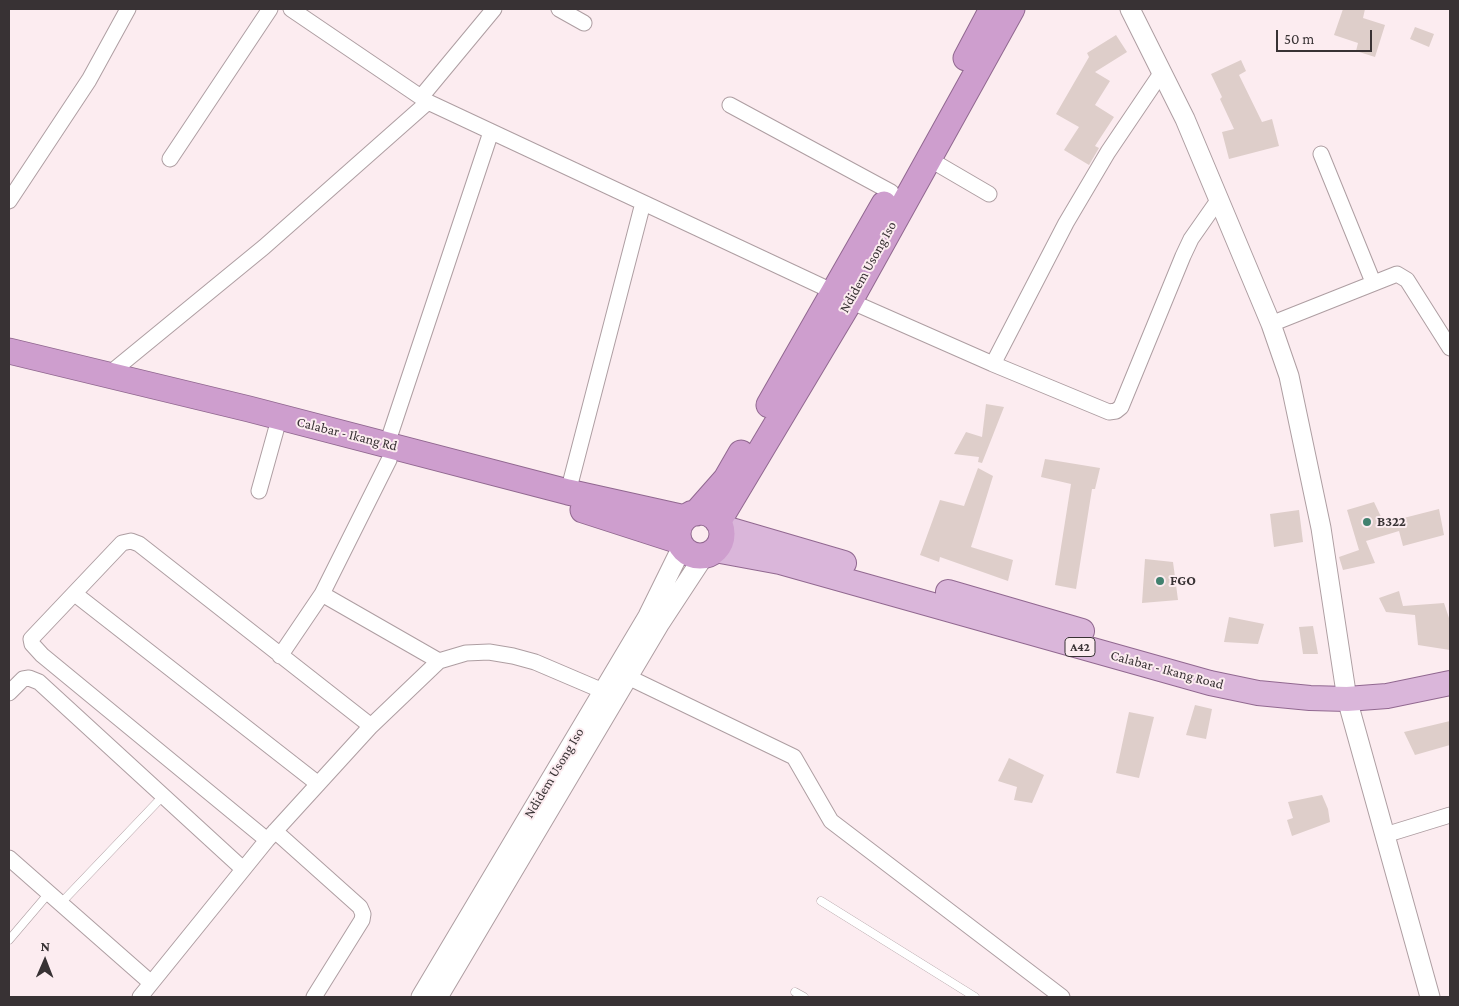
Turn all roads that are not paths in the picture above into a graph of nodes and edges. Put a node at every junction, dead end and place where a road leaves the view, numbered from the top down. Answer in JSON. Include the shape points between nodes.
{"nodes":[{"id":1,"x":128,"y":9,"type":"edge"},
{"id":2,"x":270,"y":9,"type":"edge"},
{"id":3,"x":290,"y":9,"type":"edge"},
{"id":4,"x":494,"y":9,"type":"edge"},
{"id":5,"x":559,"y":9,"type":"edge"},
{"id":6,"x":992,"y":9,"type":"edge"},
{"id":7,"x":1012,"y":9,"type":"edge"},
{"id":8,"x":1130,"y":9,"type":"edge"},
{"id":9,"x":584,"y":24,"type":"dead end"},
{"id":10,"x":1162,"y":72,"type":"junction"},
{"id":11,"x":424,"y":99,"type":"junction"},
{"id":12,"x":730,"y":104,"type":"dead end"},
{"id":13,"x":491,"y":132,"type":"junction"},
{"id":14,"x":1321,"y":154,"type":"dead end"},
{"id":15,"x":170,"y":159,"type":"dead end"},
{"id":16,"x":929,"y":159,"type":"junction"},
{"id":17,"x":891,"y":192,"type":"junction"},
{"id":18,"x":989,"y":194,"type":"dead end"},
{"id":19,"x":1219,"y":199,"type":"junction"},
{"id":20,"x":9,"y":201,"type":"edge"},
{"id":21,"x":642,"y":203,"type":"junction"},
{"id":22,"x":1373,"y":282,"type":"junction"},
{"id":23,"x":842,"y":296,"type":"junction"},
{"id":24,"x":1271,"y":324,"type":"junction"},
{"id":25,"x":1450,"y":348,"type":"edge"},
{"id":26,"x":9,"y":351,"type":"edge"},
{"id":27,"x":9,"y":364,"type":"edge"},
{"id":28,"x":993,"y":364,"type":"junction"},
{"id":29,"x":109,"y":374,"type":"junction"},
{"id":30,"x":276,"y":430,"type":"junction"},
{"id":31,"x":388,"y":452,"type":"junction"},
{"id":32,"x":259,"y":491,"type":"dead end"},
{"id":33,"x":568,"y":492,"type":"junction"},
{"id":34,"x":700,"y":534,"type":"junction"},
{"id":35,"x":75,"y":594,"type":"junction"},
{"id":36,"x":322,"y":594,"type":"junction"},
{"id":37,"x":280,"y":656,"type":"junction"},
{"id":38,"x":439,"y":660,"type":"junction"},
{"id":39,"x":1450,"y":669,"type":"edge"},
{"id":40,"x":628,"y":677,"type":"junction"},
{"id":41,"x":1450,"y":683,"type":"edge"},
{"id":42,"x":603,"y":691,"type":"junction"},
{"id":43,"x":1347,"y":692,"type":"junction"},
{"id":44,"x":9,"y":693,"type":"edge"},
{"id":45,"x":371,"y":726,"type":"junction"},
{"id":46,"x":317,"y":783,"type":"junction"},
{"id":47,"x":163,"y":796,"type":"junction"},
{"id":48,"x":1450,"y":815,"type":"edge"},
{"id":49,"x":1385,"y":835,"type":"junction"},
{"id":50,"x":270,"y":836,"type":"junction"},
{"id":51,"x":9,"y":858,"type":"edge"},
{"id":52,"x":243,"y":869,"type":"junction"},
{"id":53,"x":49,"y":893,"type":"junction"},
{"id":54,"x":821,"y":901,"type":"dead end"},
{"id":55,"x":61,"y":903,"type":"junction"},
{"id":56,"x":9,"y":940,"type":"edge"},
{"id":57,"x":150,"y":982,"type":"junction"},
{"id":58,"x":795,"y":992,"type":"dead end"},
{"id":59,"x":140,"y":997,"type":"edge"},
{"id":60,"x":314,"y":997,"type":"edge"},
{"id":61,"x":421,"y":997,"type":"edge"},
{"id":62,"x":438,"y":997,"type":"edge"},
{"id":63,"x":804,"y":997,"type":"edge"},
{"id":64,"x":975,"y":997,"type":"edge"},
{"id":65,"x":1062,"y":997,"type":"edge"},
{"id":66,"x":1430,"y":997,"type":"edge"}],
"edges":[{"from":1,"to":20,"type":"street","via":[[89,80]]},
{"from":2,"to":15,"type":"street"},
{"from":3,"to":11,"type":"street"},
{"from":4,"to":11,"type":"street"},
{"from":5,"to":9,"type":"street"},
{"from":6,"to":17,"type":"highway","name":"Ndidem Usong Iso"},
{"from":7,"to":16,"type":"highway","name":"Ndidem Usong Iso"},
{"from":8,"to":10,"type":"street"},
{"from":10,"to":19,"type":"street"},
{"from":10,"to":28,"type":"street","via":[[1108,152],[1066,223]]},
{"from":11,"to":13,"type":"street"},
{"from":11,"to":29,"type":"street","via":[[264,248]]},
{"from":12,"to":17,"type":"street"},
{"from":13,"to":21,"type":"street"},
{"from":13,"to":31,"type":"street"},
{"from":14,"to":22,"type":"street"},
{"from":16,"to":18,"type":"street"},
{"from":16,"to":23,"type":"highway","name":"Ndidem Usong Iso"},
{"from":17,"to":23,"type":"highway","name":"Ndidem Usong Iso"},
{"from":19,"to":24,"type":"street"},
{"from":19,"to":28,"type":"street","via":[[1191,239],[1119,410],[1109,412]]},
{"from":21,"to":23,"type":"street"},
{"from":21,"to":33,"type":"street"},
{"from":22,"to":24,"type":"street"},
{"from":22,"to":25,"type":"street","via":[[1396,274],[1408,280]]},
{"from":23,"to":28,"type":"street"},
{"from":23,"to":34,"type":"highway","name":"Ndidem Usong Iso","via":[[734,466]]},
{"from":24,"to":43,"type":"street","via":[[1289,376],[1300,426],[1321,528]]},
{"from":26,"to":29,"type":"highway","name":"Calabar - Ikang Rd"},
{"from":27,"to":30,"type":"highway","name":"Calabar - Ikang Rd"},
{"from":29,"to":31,"type":"highway","name":"Calabar - Ikang Rd"},
{"from":30,"to":31,"type":"highway","name":"Calabar - Ikang Rd"},
{"from":30,"to":32,"type":"street"},
{"from":31,"to":33,"type":"highway","name":"Calabar - Ikang Rd"},
{"from":31,"to":34,"type":"highway","name":"Calabar - Ikang Rd","via":[[566,505]]},
{"from":31,"to":36,"type":"street"},
{"from":33,"to":34,"type":"highway","name":"Calabar - Ikang Rd"},
{"from":34,"to":40,"type":"street","name":"Ndidem Usong Iso"},
{"from":34,"to":42,"type":"street","name":"Ndidem Usong Iso"},
{"from":34,"to":43,"type":"main road","name":"Calabar - Ikang Road","number":"A42","via":[[780,562],[1210,683],[1310,698]]},
{"from":35,"to":37,"type":"street","via":[[122,544],[139,544]]},
{"from":35,"to":46,"type":"street"},
{"from":35,"to":50,"type":"street","via":[[31,639],[32,644]]},
{"from":36,"to":37,"type":"street"},
{"from":36,"to":38,"type":"street"},
{"from":37,"to":45,"type":"street"},
{"from":38,"to":42,"type":"street","via":[[466,653],[513,656]]},
{"from":38,"to":45,"type":"street"},
{"from":39,"to":43,"type":"main road","name":"Calabar - Ikang Road","number":"A42"},
{"from":40,"to":62,"type":"street","name":"Ndidem Usong Iso"},
{"from":40,"to":65,"type":"street","via":[[794,757],[831,821]]},
{"from":41,"to":43,"type":"main road","name":"Calabar - Ikang Road","number":"A42","via":[[1387,696]]},
{"from":42,"to":61,"type":"street","name":"Ndidem Usong Iso"},
{"from":43,"to":49,"type":"street"},
{"from":44,"to":47,"type":"street","via":[[23,679],[39,682]]},
{"from":45,"to":46,"type":"street"},
{"from":46,"to":50,"type":"street"},
{"from":47,"to":52,"type":"street"},
{"from":47,"to":55,"type":"lane"},
{"from":48,"to":49,"type":"street"},
{"from":49,"to":66,"type":"street"},
{"from":50,"to":52,"type":"street"},
{"from":50,"to":60,"type":"street","via":[[360,907],[363,914]]},
{"from":51,"to":53,"type":"street"},
{"from":52,"to":57,"type":"street"},
{"from":53,"to":55,"type":"street"},
{"from":53,"to":56,"type":"lane"},
{"from":54,"to":64,"type":"lane"},
{"from":55,"to":57,"type":"street"},
{"from":57,"to":59,"type":"street"},
{"from":58,"to":63,"type":"lane"}]}
